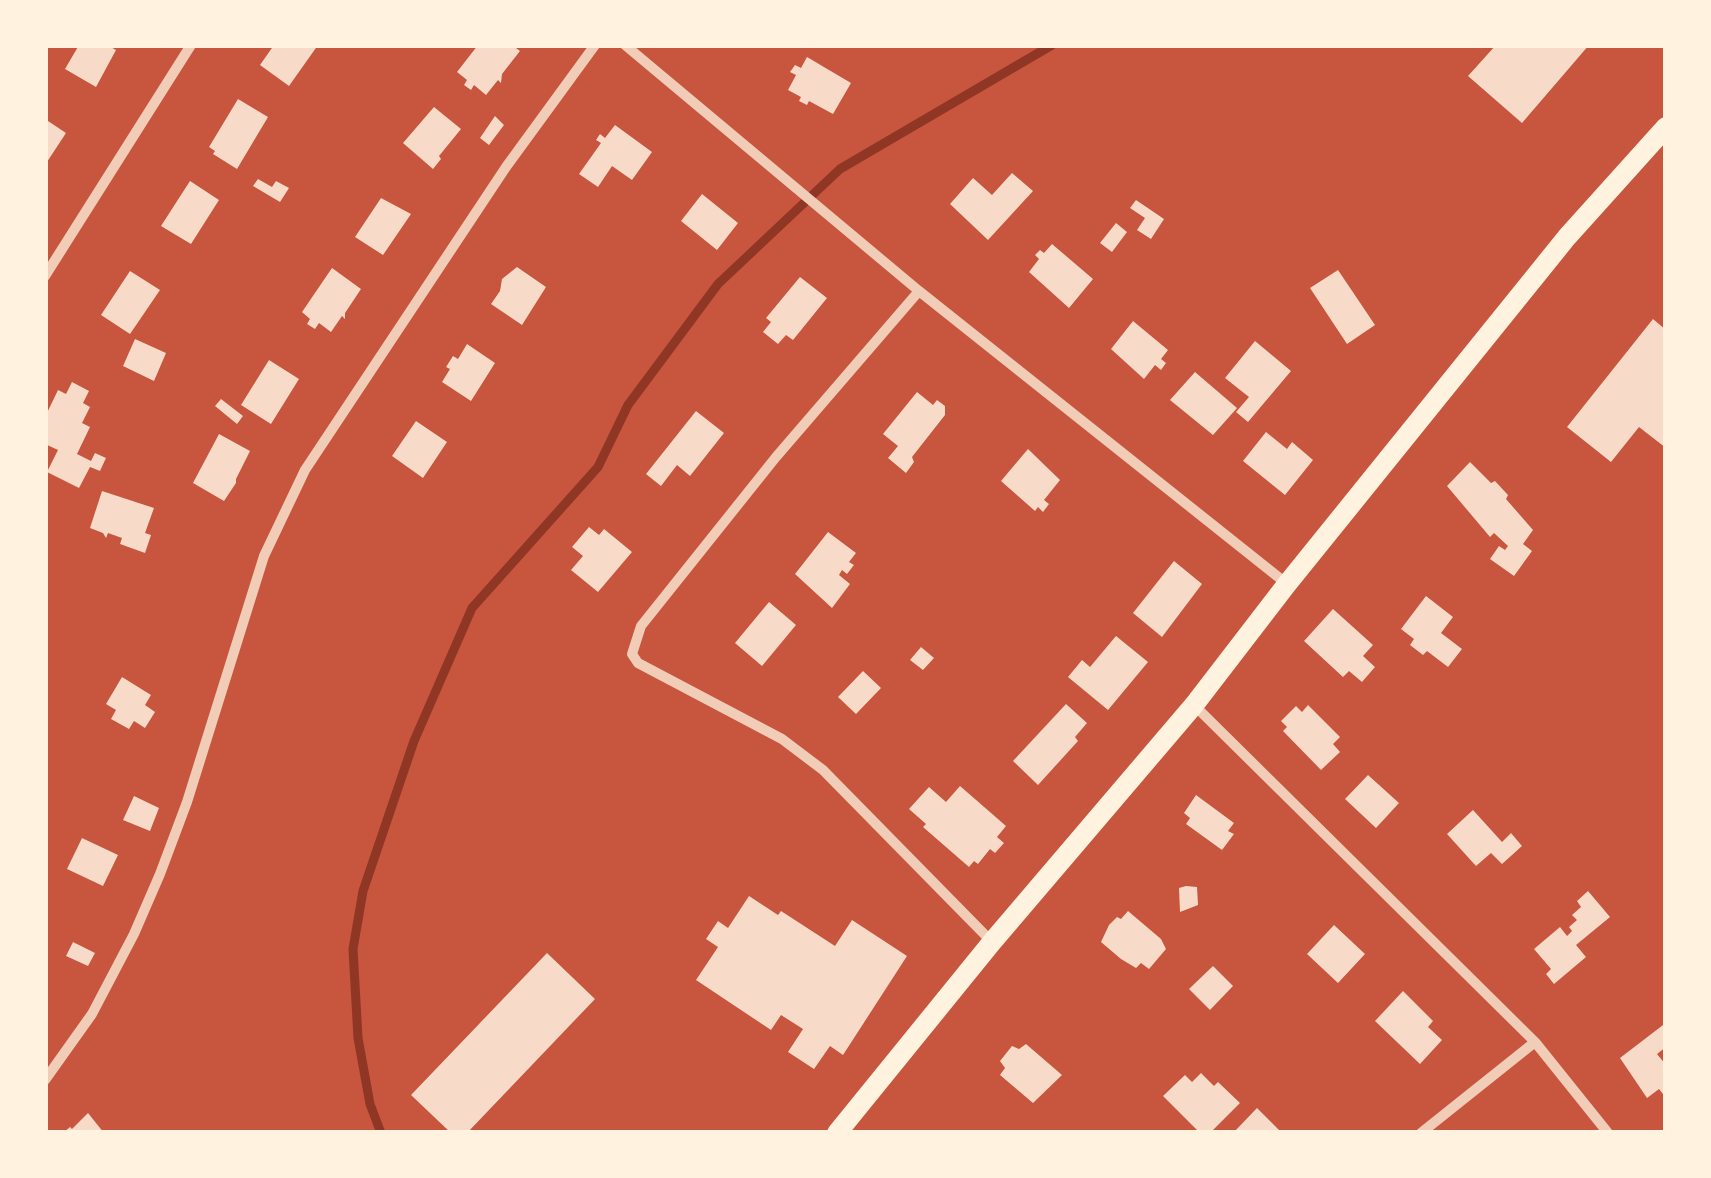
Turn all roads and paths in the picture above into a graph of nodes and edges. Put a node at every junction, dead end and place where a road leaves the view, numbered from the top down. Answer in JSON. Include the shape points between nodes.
{"nodes":[{"id":1,"x":191,"y":45,"type":"edge"},
{"id":2,"x":595,"y":45,"type":"edge"},
{"id":3,"x":625,"y":45,"type":"edge"},
{"id":4,"x":1666,"y":127,"type":"edge"},
{"id":5,"x":45,"y":276,"type":"edge"},
{"id":6,"x":919,"y":291,"type":"junction"},
{"id":7,"x":1287,"y":584,"type":"junction"},
{"id":8,"x":1194,"y":705,"type":"junction"},
{"id":9,"x":992,"y":942,"type":"junction"},
{"id":10,"x":1534,"y":1042,"type":"junction"},
{"id":11,"x":45,"y":1080,"type":"edge"},
{"id":12,"x":837,"y":1133,"type":"edge"},
{"id":13,"x":1420,"y":1133,"type":"edge"},
{"id":14,"x":1608,"y":1133,"type":"edge"}],
"edges":[{"from":1,"to":5,"type":"street"},
{"from":2,"to":11,"type":"street","via":[[304,470],[264,556],[160,874],[92,1014]]},
{"from":3,"to":6,"type":"street"},
{"from":4,"to":7,"type":"main road","via":[[1567,237]]},
{"from":6,"to":7,"type":"street"},
{"from":6,"to":9,"type":"street","via":[[641,626],[632,654],[782,739],[823,770]]},
{"from":7,"to":8,"type":"main road"},
{"from":8,"to":9,"type":"main road"},
{"from":8,"to":10,"type":"street"},
{"from":9,"to":12,"type":"main road"},
{"from":10,"to":13,"type":"street"},
{"from":10,"to":14,"type":"street"}]}
